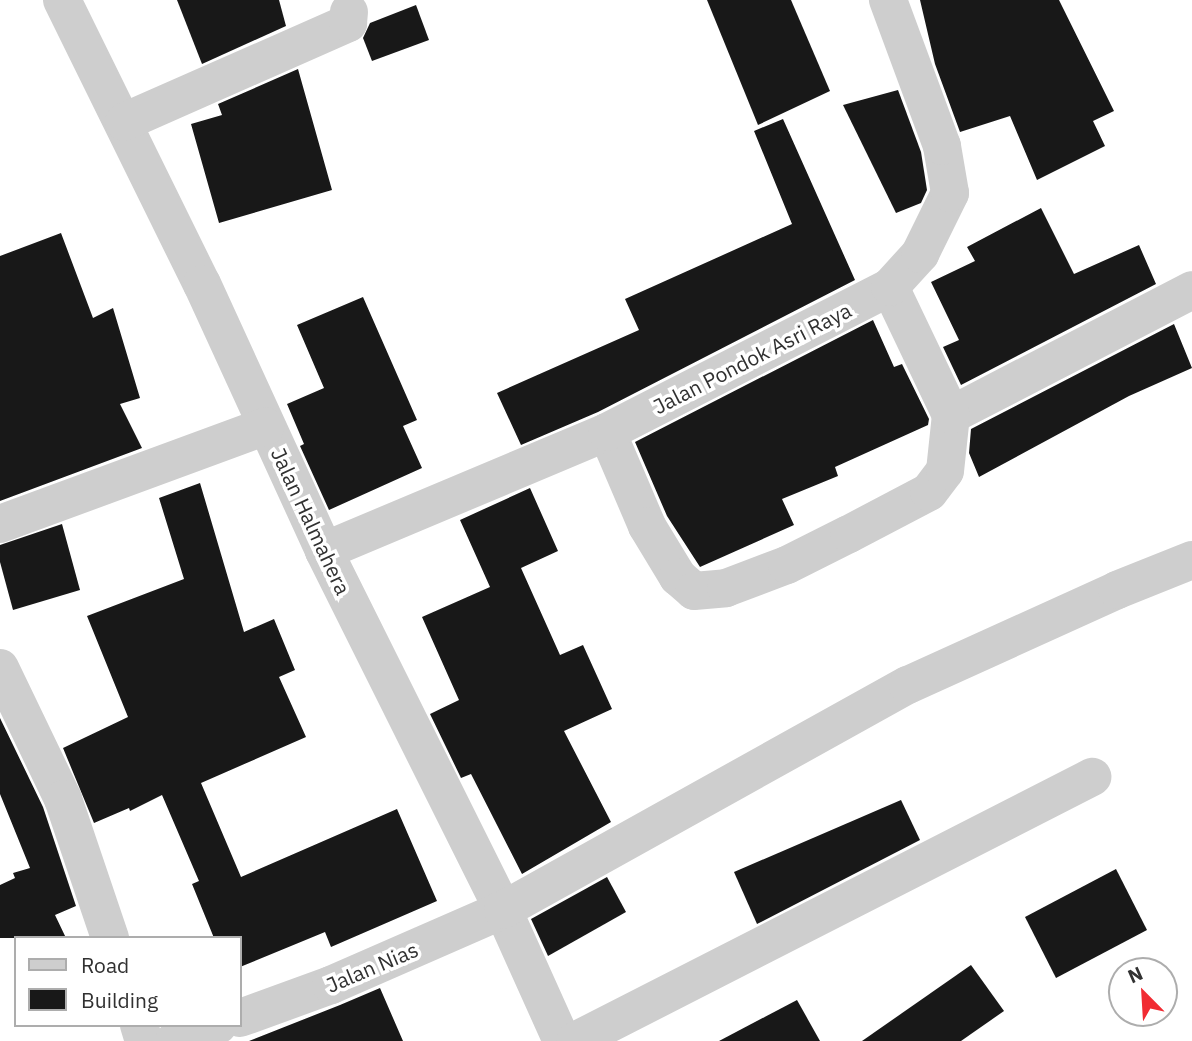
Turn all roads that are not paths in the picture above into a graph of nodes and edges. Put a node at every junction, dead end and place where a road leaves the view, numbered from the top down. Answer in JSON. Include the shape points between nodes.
{"nodes":[{"id":1,"x":62,"y":0,"type":"edge"},
{"id":2,"x":888,"y":0,"type":"edge"},
{"id":3,"x":349,"y":12,"type":"dead end"},
{"id":4,"x":124,"y":122,"type":"junction"},
{"id":5,"x":890,"y":287,"type":"junction"},
{"id":6,"x":1192,"y":290,"type":"edge"},
{"id":7,"x":951,"y":415,"type":"junction"},
{"id":8,"x":266,"y":426,"type":"junction"},
{"id":9,"x":607,"y":432,"type":"junction"},
{"id":10,"x":0,"y":524,"type":"edge"},
{"id":11,"x":324,"y":551,"type":"junction"},
{"id":12,"x":1192,"y":560,"type":"edge"},
{"id":13,"x":0,"y":668,"type":"edge"},
{"id":14,"x":1092,"y":777,"type":"dead end"},
{"id":15,"x":503,"y":910,"type":"junction"},
{"id":16,"x":109,"y":936,"type":"edge"},
{"id":17,"x":242,"y":1017,"type":"edge"},
{"id":18,"x":212,"y":1027,"type":"edge"},
{"id":19,"x":174,"y":1041,"type":"edge"},
{"id":20,"x":562,"y":1041,"type":"edge"},
{"id":21,"x":575,"y":1041,"type":"edge"}],
"edges":[{"from":1,"to":4,"type":"street","name":"Jalan Halmahera"},
{"from":2,"to":5,"type":"street","name":"Jalan Pondok Asri Raya","via":[[942,146],[950,193],[920,254]]},
{"from":3,"to":4,"type":"street","via":[[348,23]]},
{"from":4,"to":8,"type":"street","name":"Jalan Halmahera"},
{"from":5,"to":7,"type":"street"},
{"from":5,"to":9,"type":"street","name":"Jalan Pondok Asri Raya"},
{"from":6,"to":7,"type":"street"},
{"from":7,"to":9,"type":"street","via":[[945,471],[929,492],[788,565],[726,588],[694,591],[678,577],[647,526]]},
{"from":8,"to":10,"type":"street"},
{"from":8,"to":11,"type":"street","name":"Jalan Halmahera"},
{"from":9,"to":11,"type":"street","name":"Jalan Pondok Asri Raya"},
{"from":11,"to":15,"type":"street","name":"Jalan Halmahera"},
{"from":12,"to":15,"type":"street","name":"Jalan Nias","via":[[908,685]]},
{"from":13,"to":16,"type":"street","via":[[63,799]]},
{"from":14,"to":21,"type":"street"},
{"from":15,"to":17,"type":"street","name":"Jalan Nias","via":[[331,985]]},
{"from":15,"to":20,"type":"street","name":"Jalan Halmahera"},
{"from":18,"to":19,"type":"street"}]}
